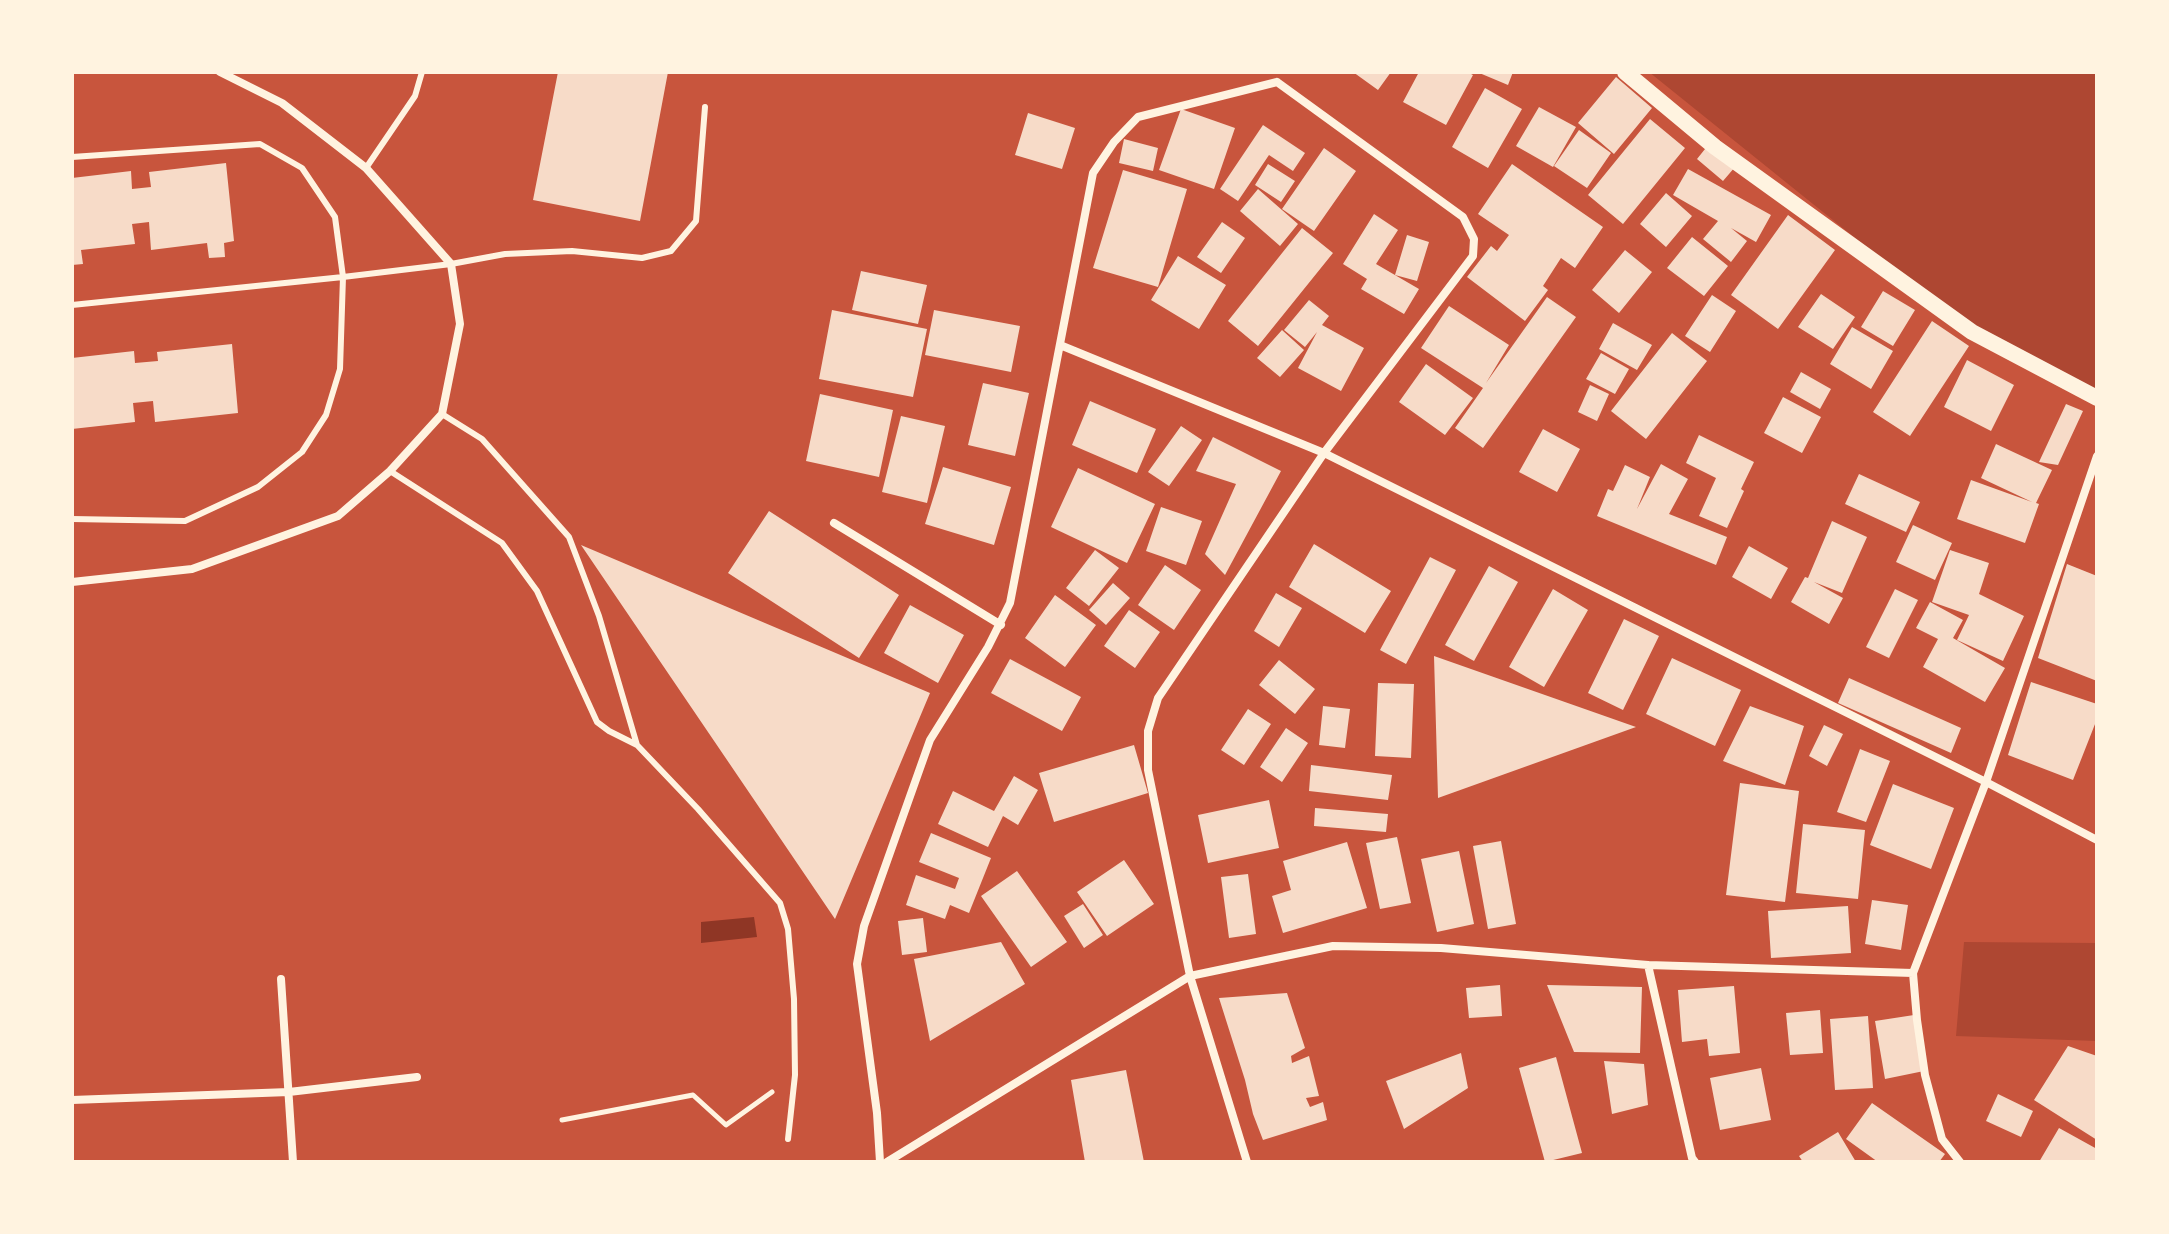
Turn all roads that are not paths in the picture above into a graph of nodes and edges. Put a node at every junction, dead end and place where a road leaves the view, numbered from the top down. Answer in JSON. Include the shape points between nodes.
{"nodes":[{"id":1,"x":220,"y":72,"type":"edge"},
{"id":2,"x":422,"y":72,"type":"edge"},
{"id":3,"x":1274,"y":72,"type":"edge"},
{"id":4,"x":1625,"y":72,"type":"edge"},
{"id":5,"x":1277,"y":82,"type":"junction"},
{"id":6,"x":705,"y":107,"type":"dead end"},
{"id":7,"x":72,"y":157,"type":"edge"},
{"id":8,"x":366,"y":168,"type":"junction"},
{"id":9,"x":451,"y":264,"type":"junction"},
{"id":10,"x":343,"y":277,"type":"junction"},
{"id":11,"x":72,"y":305,"type":"edge"},
{"id":12,"x":1060,"y":345,"type":"junction"},
{"id":13,"x":2097,"y":398,"type":"edge"},
{"id":14,"x":442,"y":414,"type":"junction"},
{"id":15,"x":1324,"y":453,"type":"junction"},
{"id":16,"x":2097,"y":456,"type":"edge"},
{"id":17,"x":390,"y":471,"type":"junction"},
{"id":18,"x":72,"y":519,"type":"edge"},
{"id":19,"x":834,"y":523,"type":"dead end"},
{"id":20,"x":72,"y":582,"type":"edge"},
{"id":21,"x":1001,"y":625,"type":"junction"},
{"id":22,"x":637,"y":745,"type":"junction"},
{"id":23,"x":1986,"y":782,"type":"junction"},
{"id":24,"x":2097,"y":840,"type":"edge"},
{"id":25,"x":1648,"y":965,"type":"junction"},
{"id":26,"x":1913,"y":973,"type":"junction"},
{"id":27,"x":1190,"y":976,"type":"junction"},
{"id":28,"x":281,"y":979,"type":"dead end"},
{"id":29,"x":417,"y":1077,"type":"dead end"},
{"id":30,"x":289,"y":1092,"type":"junction"},
{"id":31,"x":72,"y":1100,"type":"edge"},
{"id":32,"x":788,"y":1139,"type":"dead end"},
{"id":33,"x":293,"y":1162,"type":"edge"},
{"id":34,"x":880,"y":1162,"type":"edge"},
{"id":35,"x":887,"y":1162,"type":"edge"},
{"id":36,"x":1247,"y":1162,"type":"edge"},
{"id":37,"x":1695,"y":1162,"type":"edge"},
{"id":38,"x":1960,"y":1162,"type":"edge"}],
"edges":[{"from":1,"to":8,"type":"street","via":[[282,103]]},
{"from":2,"to":8,"type":"lane","via":[[415,96]]},
{"from":3,"to":5,"type":"street"},
{"from":4,"to":13,"type":"main road","via":[[1715,147],[1972,332]]},
{"from":5,"to":12,"type":"street","via":[[1138,117],[1114,142],[1093,173]]},
{"from":5,"to":15,"type":"street","via":[[1463,217],[1474,239],[1473,256]]},
{"from":6,"to":9,"type":"lane","via":[[696,221],[671,251],[642,258],[572,251],[505,254]]},
{"from":7,"to":10,"type":"lane","via":[[260,144],[302,168],[335,217]]},
{"from":8,"to":9,"type":"street"},
{"from":9,"to":10,"type":"lane"},
{"from":9,"to":14,"type":"street","via":[[460,324]]},
{"from":10,"to":11,"type":"lane"},
{"from":10,"to":18,"type":"lane","via":[[340,369],[326,415],[302,452],[258,487],[185,521]]},
{"from":12,"to":15,"type":"street"},
{"from":12,"to":21,"type":"street","via":[[1010,603]]},
{"from":14,"to":17,"type":"street"},
{"from":14,"to":22,"type":"lane","via":[[482,439],[569,537]]},
{"from":15,"to":23,"type":"street"},
{"from":15,"to":27,"type":"street","via":[[1158,698],[1148,731],[1148,770]]},
{"from":16,"to":23,"type":"street"},
{"from":17,"to":20,"type":"street","via":[[338,516],[192,569]]},
{"from":17,"to":22,"type":"lane","via":[[502,543],[537,591],[597,722]]},
{"from":19,"to":21,"type":"street"},
{"from":21,"to":34,"type":"street","via":[[930,740],[864,926],[857,964]]},
{"from":22,"to":32,"type":"lane","via":[[780,903],[788,929],[794,999],[795,1075]]},
{"from":23,"to":24,"type":"street"},
{"from":23,"to":26,"type":"street"},
{"from":25,"to":26,"type":"street"},
{"from":25,"to":27,"type":"street","via":[[1441,948],[1333,946]]},
{"from":25,"to":37,"type":"street"},
{"from":26,"to":38,"type":"street","via":[[1925,1075],[1942,1139]]},
{"from":27,"to":35,"type":"street"},
{"from":27,"to":36,"type":"street"},
{"from":28,"to":30,"type":"street"},
{"from":29,"to":30,"type":"street"},
{"from":30,"to":31,"type":"street"},
{"from":30,"to":33,"type":"street"}]}
